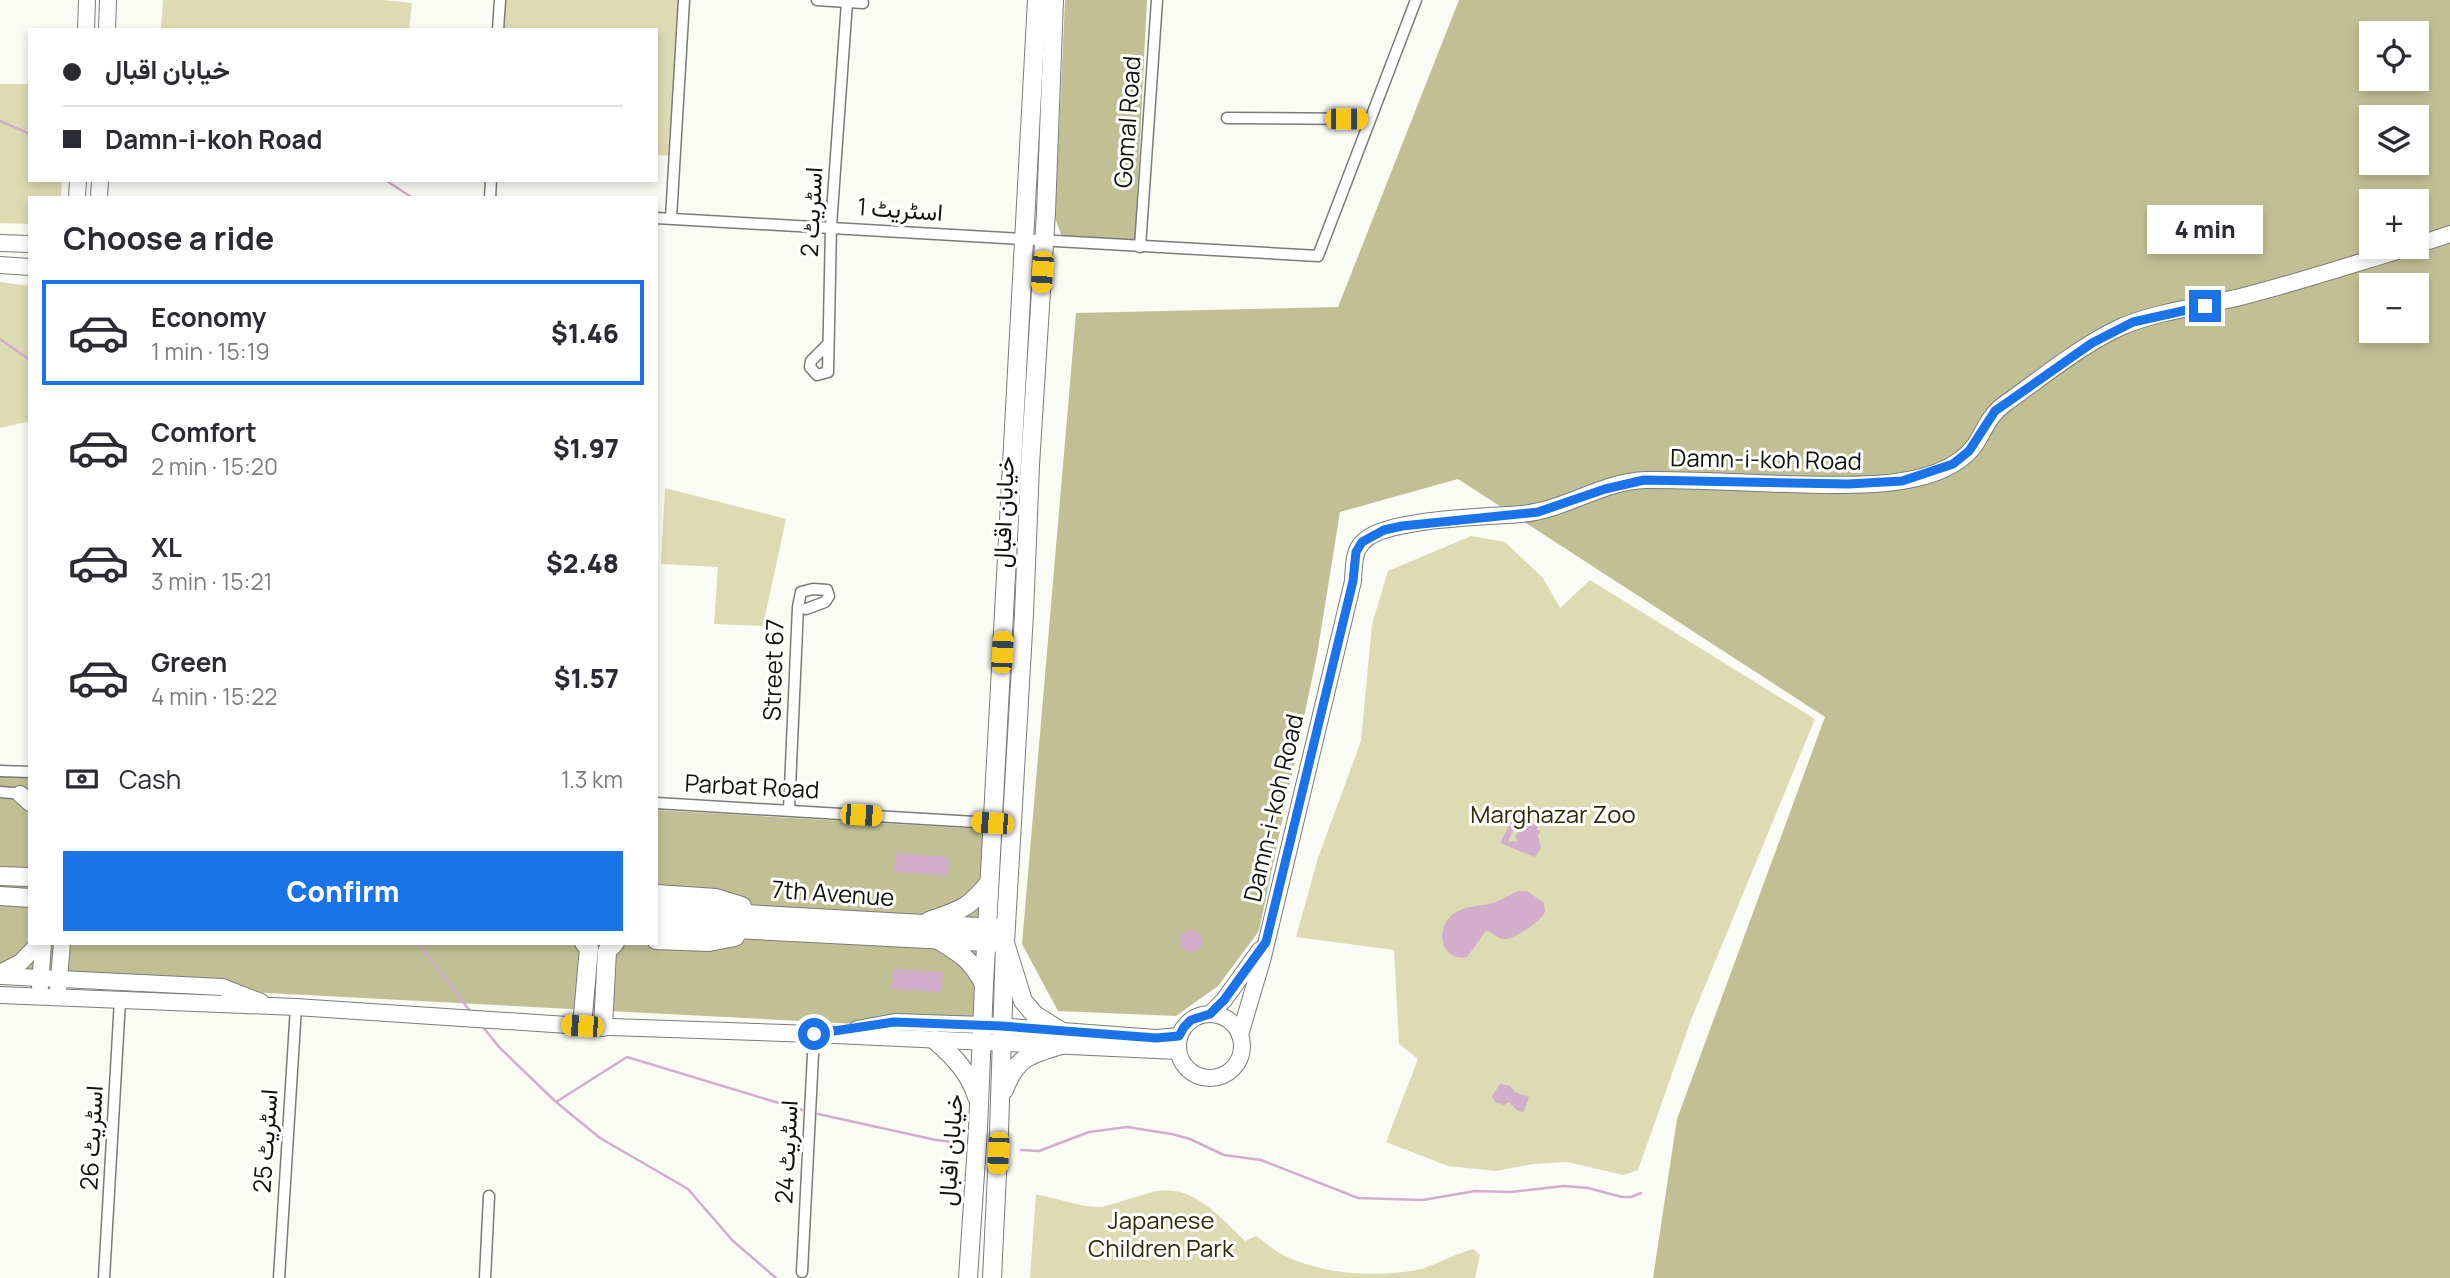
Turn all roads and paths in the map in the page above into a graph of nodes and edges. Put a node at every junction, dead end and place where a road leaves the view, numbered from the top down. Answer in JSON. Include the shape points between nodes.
{"nodes":[{"id":1,"x":87,"y":0,"type":"edge"},
{"id":2,"x":108,"y":0,"type":"edge"},
{"id":3,"x":500,"y":0,"type":"edge"},
{"id":4,"x":684,"y":0,"type":"edge"},
{"id":5,"x":817,"y":0,"type":"edge"},
{"id":6,"x":1037,"y":0,"type":"edge"},
{"id":7,"x":1054,"y":0,"type":"edge"},
{"id":8,"x":1157,"y":0,"type":"edge"},
{"id":9,"x":1416,"y":0,"type":"edge"},
{"id":10,"x":847,"y":2,"type":"junction"},
{"id":11,"x":863,"y":3,"type":"dead end"},
{"id":12,"x":86,"y":28,"type":"edge"},
{"id":13,"x":107,"y":28,"type":"edge"},
{"id":14,"x":498,"y":28,"type":"edge"},
{"id":15,"x":1227,"y":118,"type":"dead end"},
{"id":16,"x":1370,"y":119,"type":"junction"},
{"id":17,"x":658,"y":218,"type":"edge"},
{"id":18,"x":671,"y":218,"type":"junction"},
{"id":19,"x":831,"y":226,"type":"junction"},
{"id":20,"x":2450,"y":234,"type":"edge"},
{"id":21,"x":1023,"y":240,"type":"junction"},
{"id":22,"x":2429,"y":241,"type":"edge"},
{"id":23,"x":1044,"y":242,"type":"junction"},
{"id":24,"x":0,"y":243,"type":"edge"},
{"id":25,"x":28,"y":244,"type":"edge"},
{"id":26,"x":1140,"y":247,"type":"junction"},
{"id":27,"x":2370,"y":259,"type":"edge"},
{"id":28,"x":0,"y":265,"type":"edge"},
{"id":29,"x":28,"y":267,"type":"edge"},
{"id":30,"x":828,"y":344,"type":"dead end"},
{"id":31,"x":806,"y":609,"type":"dead end"},
{"id":32,"x":0,"y":771,"type":"edge"},
{"id":33,"x":28,"y":772,"type":"edge"},
{"id":34,"x":0,"y":792,"type":"edge"},
{"id":35,"x":27,"y":797,"type":"edge"},
{"id":36,"x":658,"y":803,"type":"edge"},
{"id":37,"x":789,"y":810,"type":"junction"},
{"id":38,"x":992,"y":823,"type":"junction"},
{"id":39,"x":1013,"y":827,"type":"junction"},
{"id":40,"x":0,"y":876,"type":"edge"},
{"id":41,"x":28,"y":877,"type":"edge"},
{"id":42,"x":989,"y":883,"type":"junction"},
{"id":43,"x":658,"y":894,"type":"edge"},
{"id":44,"x":0,"y":896,"type":"edge"},
{"id":45,"x":28,"y":898,"type":"edge"},
{"id":46,"x":658,"y":909,"type":"edge"},
{"id":47,"x":769,"y":923,"type":"junction"},
{"id":48,"x":919,"y":924,"type":"junction"},
{"id":49,"x":658,"y":925,"type":"edge"},
{"id":50,"x":996,"y":936,"type":"junction"},
{"id":51,"x":935,"y":938,"type":"junction"},
{"id":52,"x":658,"y":940,"type":"edge"},
{"id":53,"x":1266,"y":942,"type":"junction"},
{"id":54,"x":39,"y":945,"type":"edge"},
{"id":55,"x":41,"y":945,"type":"edge"},
{"id":56,"x":62,"y":945,"type":"edge"},
{"id":57,"x":62,"y":945,"type":"edge"},
{"id":58,"x":586,"y":945,"type":"edge"},
{"id":59,"x":613,"y":945,"type":"edge"},
{"id":60,"x":0,"y":974,"type":"edge"},
{"id":61,"x":41,"y":977,"type":"junction"},
{"id":62,"x":60,"y":979,"type":"junction"},
{"id":63,"x":95,"y":981,"type":"junction"},
{"id":64,"x":984,"y":984,"type":"junction"},
{"id":65,"x":0,"y":995,"type":"edge"},
{"id":66,"x":39,"y":996,"type":"junction"},
{"id":67,"x":57,"y":997,"type":"junction"},
{"id":68,"x":120,"y":1000,"type":"junction"},
{"id":69,"x":274,"y":1007,"type":"junction"},
{"id":70,"x":296,"y":1007,"type":"junction"},
{"id":71,"x":1210,"y":1014,"type":"junction"},
{"id":72,"x":582,"y":1026,"type":"junction"},
{"id":73,"x":1001,"y":1026,"type":"junction"},
{"id":74,"x":603,"y":1027,"type":"junction"},
{"id":75,"x":814,"y":1034,"type":"junction"},
{"id":76,"x":982,"y":1034,"type":"junction"},
{"id":77,"x":1240,"y":1035,"type":"junction"},
{"id":78,"x":1060,"y":1038,"type":"junction"},
{"id":79,"x":934,"y":1040,"type":"junction"},
{"id":80,"x":1000,"y":1044,"type":"junction"},
{"id":81,"x":1179,"y":1044,"type":"junction"},
{"id":82,"x":1000,"y":1100,"type":"junction"},
{"id":83,"x":979,"y":1104,"type":"junction"},
{"id":84,"x":489,"y":1196,"type":"dead end"},
{"id":85,"x":802,"y":1272,"type":"dead end"},
{"id":86,"x":104,"y":1278,"type":"edge"},
{"id":87,"x":279,"y":1278,"type":"edge"},
{"id":88,"x":485,"y":1278,"type":"edge"},
{"id":89,"x":968,"y":1278,"type":"edge"},
{"id":90,"x":992,"y":1278,"type":"edge"}],
"edges":[{"from":1,"to":12,"type":"main road"},
{"from":2,"to":13,"type":"main road"},
{"from":3,"to":14,"type":"street"},
{"from":4,"to":18,"type":"street"},
{"from":5,"to":10,"type":"street"},
{"from":6,"to":21,"type":"main road","name":"خیابان اقبال"},
{"from":7,"to":23,"type":"main road","name":"خیابان اقبال"},
{"from":8,"to":26,"type":"street","name":"Gomal Road"},
{"from":9,"to":16,"type":"street"},
{"from":10,"to":11,"type":"street"},
{"from":10,"to":19,"type":"street","name":"اسٹریٹ 2"},
{"from":15,"to":16,"type":"street"},
{"from":16,"to":26,"type":"street","name":"اسٹریٹ 1","via":[[1318,257]]},
{"from":17,"to":18,"type":"street","name":"اسٹریٹ 1"},
{"from":18,"to":19,"type":"street","name":"اسٹریٹ 1"},
{"from":19,"to":21,"type":"street","name":"اسٹریٹ 1"},
{"from":19,"to":30,"type":"street","name":"اسٹریٹ 2","via":[[828,372],[817,375],[810,368],[811,361]]},
{"from":20,"to":22,"type":"main road"},
{"from":21,"to":23,"type":"street","name":"اسٹریٹ 1"},
{"from":21,"to":38,"type":"main road","name":"خیابان اقبال"},
{"from":23,"to":26,"type":"street","name":"اسٹریٹ 1"},
{"from":23,"to":39,"type":"main road","name":"خیابان اقبال"},
{"from":24,"to":25,"type":"main road"},
{"from":27,"to":53,"type":"main road","name":"Damn-i-koh Road","via":[[2120,328],[1995,411],[1963,457],[1914,479],[1874,484],[1644,480],[1538,512],[1402,526],[1371,536],[1356,552],[1353,581]]},
{"from":28,"to":29,"type":"main road"},
{"from":31,"to":37,"type":"street","name":"Street 67","via":[[825,602],[827,590],[801,592],[798,607]]},
{"from":32,"to":33,"type":"street"},
{"from":34,"to":35,"type":"street"},
{"from":36,"to":37,"type":"street","name":"Parbat Road"},
{"from":37,"to":38,"type":"street","name":"Parbat Road"},
{"from":38,"to":39,"type":"street","name":"Parbat Road"},
{"from":38,"to":42,"type":"main road","name":"خیابان اقبال"},
{"from":39,"to":50,"type":"main road","name":"خیابان اقبال"},
{"from":40,"to":41,"type":"main road"},
{"from":42,"to":48,"type":"main road","via":[[964,909]]},
{"from":42,"to":50,"type":"main road","name":"خیابان اقبال"},
{"from":43,"to":47,"type":"main road","via":[[716,898]]},
{"from":44,"to":45,"type":"main road"},
{"from":46,"to":47,"type":"main road","name":"7th Avenue"},
{"from":47,"to":48,"type":"main road","name":"7th Avenue"},
{"from":47,"to":49,"type":"main road","name":"7th Avenue"},
{"from":47,"to":51,"type":"main road","name":"7th Avenue"},
{"from":47,"to":52,"type":"main road","via":[[709,942]]},
{"from":48,"to":50,"type":"main road","name":"7th Avenue"},
{"from":50,"to":51,"type":"main road","name":"7th Avenue"},
{"from":50,"to":64,"type":"main road","name":"خیابان اقبال"},
{"from":50,"to":73,"type":"main road","name":"خیابان اقبال"},
{"from":50,"to":78,"type":"main road","via":[[1023,1000]]},
{"from":51,"to":64,"type":"main road","via":[[965,956]]},
{"from":53,"to":71,"type":"main road"},
{"from":53,"to":77,"type":"main road","name":"Damn-i-koh Road"},
{"from":54,"to":60,"type":"main road"},
{"from":55,"to":61,"type":"main road"},
{"from":56,"to":62,"type":"main road"},
{"from":57,"to":63,"type":"main road","via":[[72,967]]},
{"from":58,"to":72,"type":"main road"},
{"from":59,"to":74,"type":"main road","via":[[607,951]]},
{"from":60,"to":61,"type":"main road"},
{"from":61,"to":62,"type":"main road"},
{"from":61,"to":66,"type":"main road"},
{"from":62,"to":63,"type":"main road"},
{"from":62,"to":67,"type":"main road"},
{"from":63,"to":69,"type":"main road","via":[[222,987]]},
{"from":64,"to":76,"type":"main road","name":"خیابان اقبال"},
{"from":65,"to":66,"type":"main road"},
{"from":66,"to":67,"type":"main road"},
{"from":67,"to":68,"type":"main road"},
{"from":68,"to":69,"type":"main road"},
{"from":68,"to":86,"type":"street","name":"اسٹریٹ 26"},
{"from":69,"to":70,"type":"main road"},
{"from":70,"to":72,"type":"main road"},
{"from":70,"to":87,"type":"street","name":"اسٹریٹ 25"},
{"from":71,"to":77,"type":"main road","via":[[1229,1020]]},
{"from":71,"to":81,"type":"main road","via":[[1191,1020]]},
{"from":72,"to":74,"type":"main road"},
{"from":73,"to":76,"type":"main road"},
{"from":73,"to":78,"type":"main road"},
{"from":73,"to":80,"type":"main road","name":"خیابان اقبال"},
{"from":74,"to":75,"type":"main road"},
{"from":75,"to":76,"type":"main road","via":[[894,1022]]},
{"from":75,"to":79,"type":"main road"},
{"from":75,"to":85,"type":"street","name":"اسٹریٹ 24"},
{"from":76,"to":79,"type":"main road"},
{"from":76,"to":80,"type":"main road"},
{"from":76,"to":83,"type":"main road","name":"خیابان اقبال"},
{"from":77,"to":81,"type":"main road","via":[[1238,1062],[1219,1077],[1198,1076],[1188,1070]]},
{"from":78,"to":80,"type":"main road"},
{"from":78,"to":81,"type":"main road","via":[[1156,1038]]},
{"from":78,"to":82,"type":"main road","via":[[1011,1071]]},
{"from":79,"to":83,"type":"main road","via":[[971,1079]]},
{"from":80,"to":82,"type":"main road","name":"خیابان اقبال"},
{"from":82,"to":90,"type":"main road","name":"خیابان اقبال"},
{"from":83,"to":89,"type":"main road","name":"خیابان اقبال"},
{"from":84,"to":88,"type":"street"}]}
